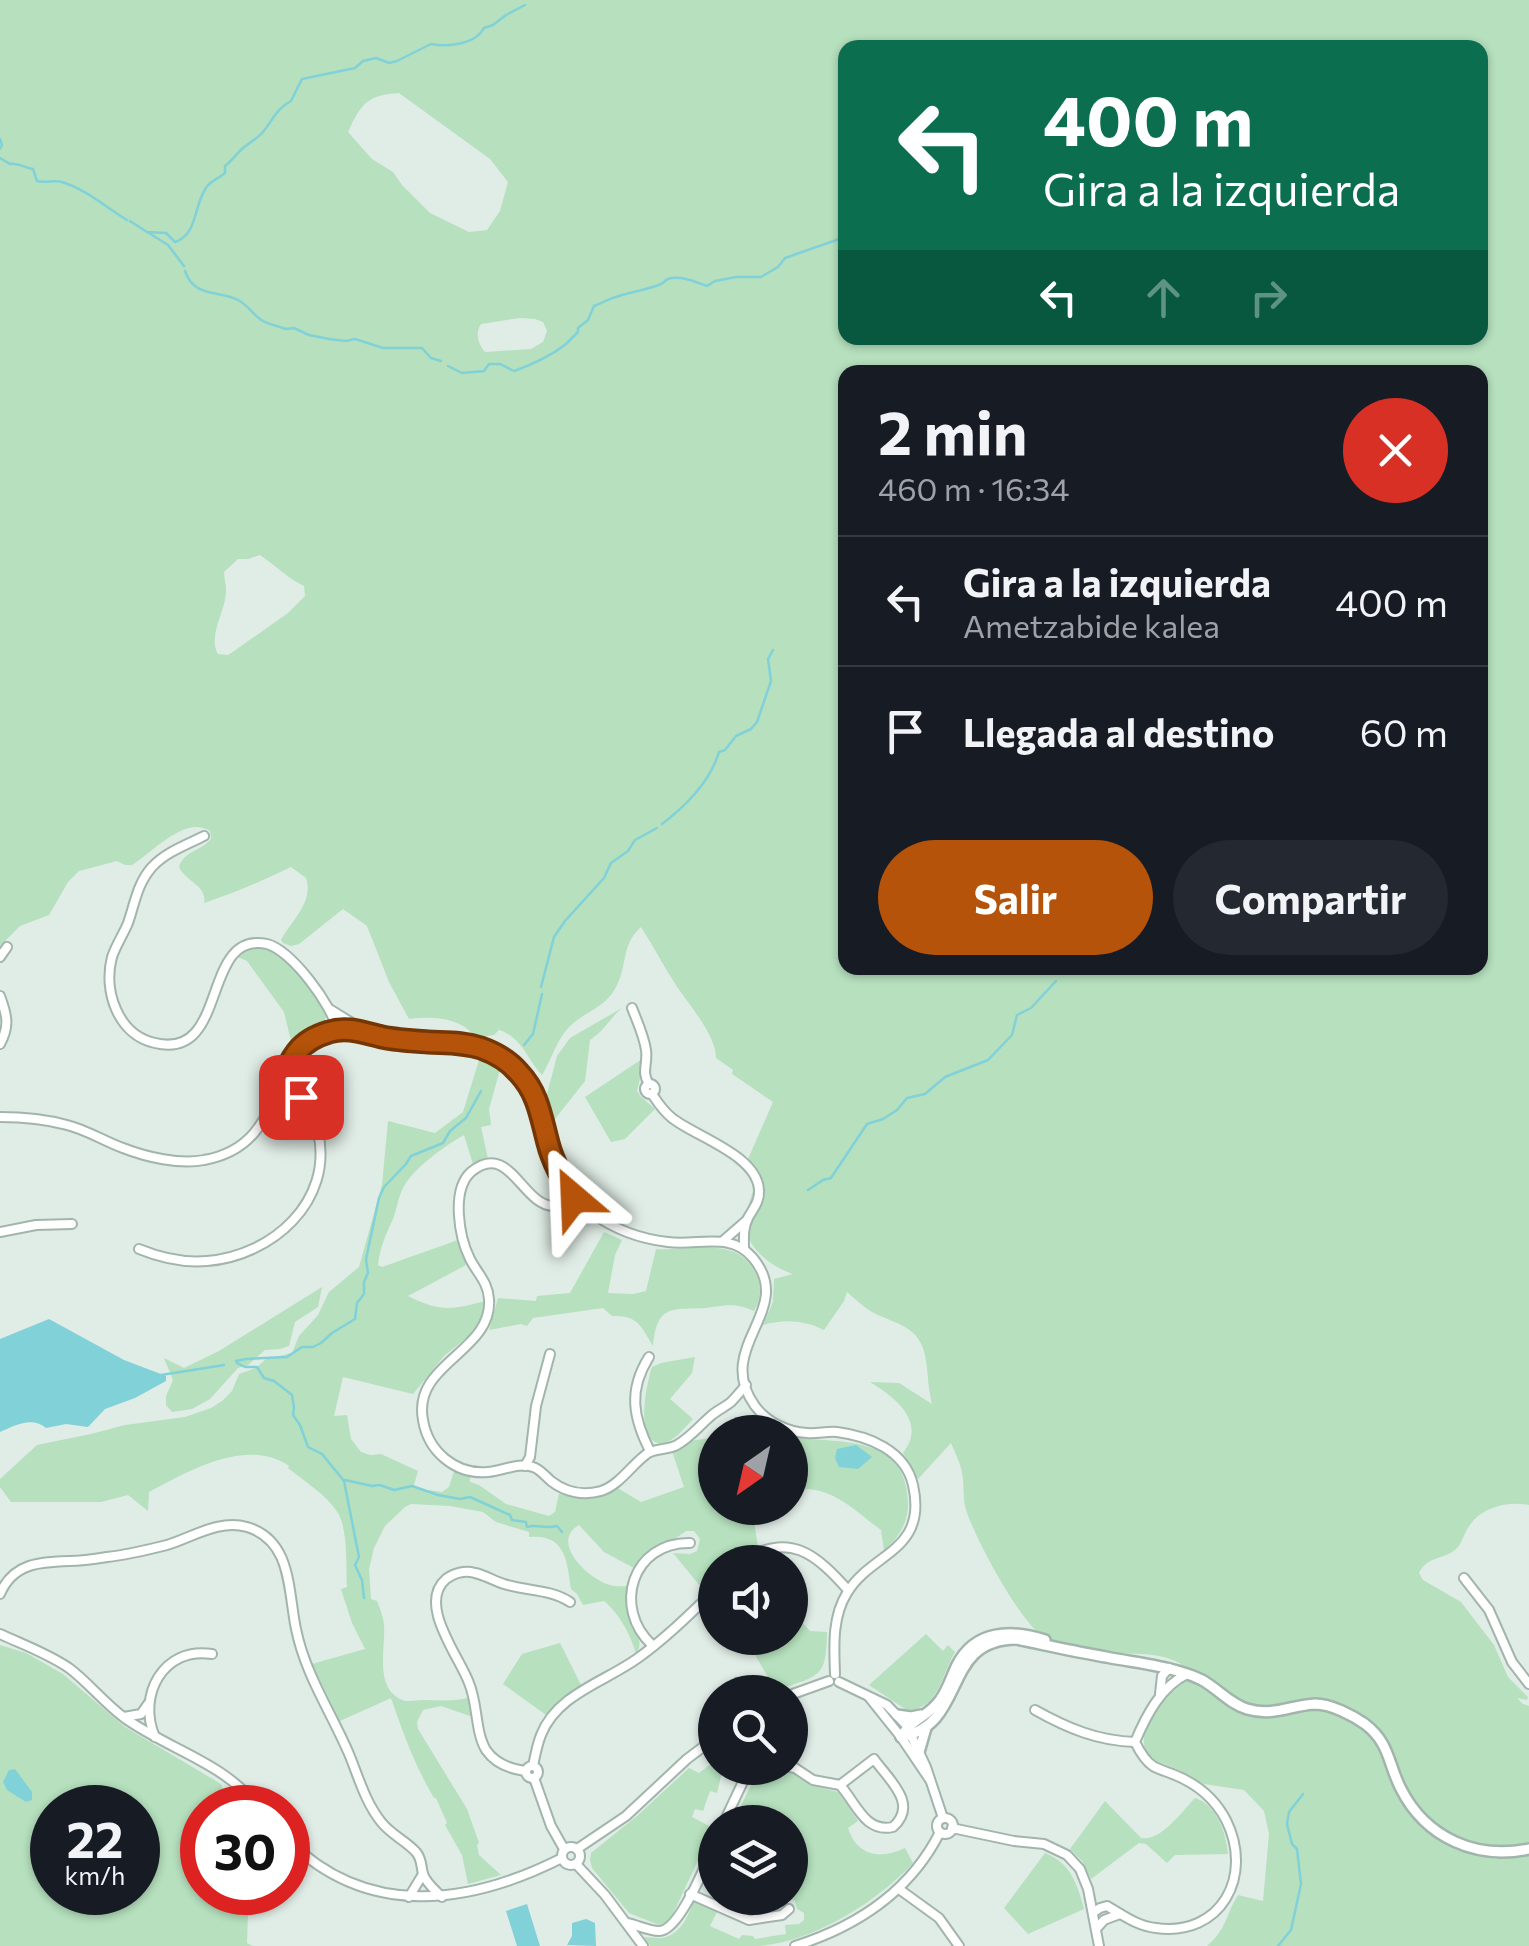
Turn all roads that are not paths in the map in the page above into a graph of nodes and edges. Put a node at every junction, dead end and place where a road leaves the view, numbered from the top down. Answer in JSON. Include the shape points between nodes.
{"nodes":[{"id":1,"x":204,"y":836,"type":"dead end"},
{"id":2,"x":7,"y":947,"type":"dead end"},
{"id":3,"x":0,"y":957,"type":"edge"},
{"id":4,"x":0,"y":996,"type":"edge"},
{"id":5,"x":632,"y":1008,"type":"dead end"},
{"id":6,"x":331,"y":1010,"type":"junction"},
{"id":7,"x":338,"y":1030,"type":"junction"},
{"id":8,"x":366,"y":1032,"type":"junction"},
{"id":9,"x":0,"y":1044,"type":"edge"},
{"id":10,"x":286,"y":1072,"type":"junction"},
{"id":11,"x":280,"y":1086,"type":"junction"},
{"id":12,"x":306,"y":1101,"type":"junction"},
{"id":13,"x":1,"y":1116,"type":"edge"},
{"id":14,"x":574,"y":1198,"type":"junction"},
{"id":15,"x":747,"y":1220,"type":"junction"},
{"id":16,"x":72,"y":1224,"type":"dead end"},
{"id":17,"x":0,"y":1232,"type":"edge"},
{"id":18,"x":724,"y":1240,"type":"junction"},
{"id":19,"x":744,"y":1249,"type":"junction"},
{"id":20,"x":140,"y":1250,"type":"dead end"},
{"id":21,"x":550,"y":1354,"type":"dead end"},
{"id":22,"x":649,"y":1357,"type":"dead end"},
{"id":23,"x":746,"y":1385,"type":"junction"},
{"id":24,"x":730,"y":1403,"type":"junction"},
{"id":25,"x":753,"y":1404,"type":"junction"},
{"id":26,"x":532,"y":1448,"type":"junction"},
{"id":27,"x":650,"y":1452,"type":"junction"},
{"id":28,"x":525,"y":1466,"type":"junction"},
{"id":29,"x":540,"y":1471,"type":"junction"},
{"id":30,"x":690,"y":1543,"type":"dead end"},
{"id":31,"x":808,"y":1554,"type":"edge"},
{"id":32,"x":1464,"y":1578,"type":"dead end"},
{"id":33,"x":851,"y":1586,"type":"junction"},
{"id":34,"x":0,"y":1594,"type":"edge"},
{"id":35,"x":570,"y":1602,"type":"dead end"},
{"id":36,"x":698,"y":1607,"type":"edge"},
{"id":37,"x":0,"y":1634,"type":"edge"},
{"id":38,"x":652,"y":1645,"type":"junction"},
{"id":39,"x":1085,"y":1653,"type":"junction"},
{"id":40,"x":212,"y":1654,"type":"dead end"},
{"id":41,"x":1146,"y":1664,"type":"junction"},
{"id":42,"x":1169,"y":1668,"type":"junction"},
{"id":43,"x":1188,"y":1674,"type":"junction"},
{"id":44,"x":834,"y":1679,"type":"junction"},
{"id":45,"x":1165,"y":1682,"type":"junction"},
{"id":46,"x":1529,"y":1684,"type":"edge"},
{"id":47,"x":808,"y":1688,"type":"edge"},
{"id":48,"x":869,"y":1697,"type":"junction"},
{"id":49,"x":1035,"y":1710,"type":"dead end"},
{"id":50,"x":928,"y":1712,"type":"junction"},
{"id":51,"x":897,"y":1715,"type":"junction"},
{"id":52,"x":144,"y":1716,"type":"junction"},
{"id":53,"x":124,"y":1717,"type":"junction"},
{"id":54,"x":927,"y":1725,"type":"junction"},
{"id":55,"x":139,"y":1727,"type":"junction"},
{"id":56,"x":906,"y":1733,"type":"junction"},
{"id":57,"x":155,"y":1737,"type":"junction"},
{"id":58,"x":1135,"y":1742,"type":"junction"},
{"id":59,"x":698,"y":1751,"type":"edge"},
{"id":60,"x":919,"y":1752,"type":"junction"},
{"id":61,"x":530,"y":1769,"type":"junction"},
{"id":62,"x":808,"y":1777,"type":"edge"},
{"id":63,"x":930,"y":1780,"type":"junction"},
{"id":64,"x":239,"y":1785,"type":"edge"},
{"id":65,"x":840,"y":1785,"type":"junction"},
{"id":66,"x":942,"y":1818,"type":"junction"},
{"id":67,"x":952,"y":1828,"type":"junction"},
{"id":68,"x":940,"y":1832,"type":"junction"},
{"id":69,"x":578,"y":1849,"type":"junction"},
{"id":70,"x":1529,"y":1849,"type":"edge"},
{"id":71,"x":563,"y":1854,"type":"junction"},
{"id":72,"x":310,"y":1859,"type":"edge"},
{"id":73,"x":576,"y":1864,"type":"junction"},
{"id":74,"x":698,"y":1878,"type":"edge"},
{"id":75,"x":423,"y":1879,"type":"junction"},
{"id":76,"x":899,"y":1889,"type":"junction"},
{"id":77,"x":1088,"y":1889,"type":"junction"},
{"id":78,"x":690,"y":1894,"type":"junction"},
{"id":79,"x":409,"y":1896,"type":"junction"},
{"id":80,"x":424,"y":1897,"type":"junction"},
{"id":81,"x":442,"y":1897,"type":"junction"},
{"id":82,"x":698,"y":1898,"type":"edge"},
{"id":83,"x":1107,"y":1906,"type":"junction"},
{"id":84,"x":1094,"y":1912,"type":"junction"},
{"id":85,"x":738,"y":1915,"type":"edge"},
{"id":86,"x":782,"y":1915,"type":"edge"},
{"id":87,"x":1115,"y":1915,"type":"junction"},
{"id":88,"x":627,"y":1923,"type":"junction"},
{"id":89,"x":1096,"y":1930,"type":"junction"},
{"id":90,"x":643,"y":1946,"type":"edge"},
{"id":91,"x":796,"y":1946,"type":"edge"},
{"id":92,"x":960,"y":1946,"type":"edge"},
{"id":93,"x":1099,"y":1946,"type":"edge"}],
"edges":[{"from":1,"to":6,"type":"street","via":[[165,856],[136,892],[110,972],[121,1019],[154,1043],[184,1040],[205,1021],[233,954],[257,944],[283,952]]},
{"from":2,"to":3,"type":"street"},
{"from":4,"to":9,"type":"street","via":[[8,1024]]},
{"from":5,"to":15,"type":"street","via":[[648,1055],[644,1079],[660,1107],[754,1174],[759,1191]]},
{"from":6,"to":7,"type":"street"},
{"from":6,"to":8,"type":"street"},
{"from":7,"to":8,"type":"street"},
{"from":7,"to":10,"type":"street","via":[[302,1045]]},
{"from":8,"to":14,"type":"street","via":[[461,1043],[507,1061],[537,1100],[558,1171]]},
{"from":10,"to":11,"type":"street"},
{"from":10,"to":12,"type":"street"},
{"from":11,"to":12,"type":"street"},
{"from":11,"to":13,"type":"street","via":[[254,1134],[229,1154],[202,1161],[124,1148],[69,1125]]},
{"from":12,"to":20,"type":"street","via":[[319,1133],[320,1168],[309,1200],[288,1227],[222,1259],[182,1261]]},
{"from":14,"to":18,"type":"street","via":[[646,1239]]},
{"from":14,"to":28,"type":"street","via":[[542,1204],[511,1170],[494,1165],[468,1175],[460,1196],[462,1240],[487,1287],[489,1313],[477,1336],[441,1367],[427,1390],[423,1420],[435,1450],[459,1467],[487,1472]]},
{"from":15,"to":18,"type":"street"},
{"from":15,"to":19,"type":"street"},
{"from":16,"to":17,"type":"street"},
{"from":18,"to":19,"type":"street"},
{"from":19,"to":23,"type":"street","via":[[760,1268],[766,1296],[745,1346]]},
{"from":21,"to":26,"type":"street"},
{"from":22,"to":27,"type":"street","via":[[635,1403]]},
{"from":23,"to":24,"type":"street"},
{"from":23,"to":25,"type":"street"},
{"from":24,"to":25,"type":"street"},
{"from":24,"to":27,"type":"street","via":[[682,1442]]},
{"from":25,"to":33,"type":"street","via":[[794,1431],[878,1442],[905,1468],[915,1504],[908,1532]]},
{"from":26,"to":28,"type":"street"},
{"from":26,"to":29,"type":"street"},
{"from":27,"to":29,"type":"street","via":[[608,1488],[590,1493],[571,1492]]},
{"from":28,"to":29,"type":"street"},
{"from":30,"to":38,"type":"street","via":[[659,1550],[634,1581],[634,1620]]},
{"from":31,"to":33,"type":"street"},
{"from":32,"to":46,"type":"street"},
{"from":33,"to":44,"type":"street","via":[[834,1638]]},
{"from":34,"to":75,"type":"street","via":[[29,1564],[121,1556],[223,1524],[264,1535],[283,1558],[300,1646],[362,1789],[383,1824],[418,1856]]},
{"from":35,"to":61,"type":"street","via":[[469,1572],[448,1578],[435,1597],[437,1616],[472,1688],[486,1749],[504,1766]]},
{"from":36,"to":38,"type":"street"},
{"from":37,"to":53,"type":"street","via":[[71,1670]]},
{"from":38,"to":61,"type":"street","via":[[562,1705],[538,1740]]},
{"from":39,"to":41,"type":"street"},
{"from":39,"to":50,"type":"street","via":[[1014,1632],[992,1635],[961,1658]]},
{"from":39,"to":54,"type":"street","via":[[1016,1639],[985,1644],[963,1666]]},
{"from":40,"to":52,"type":"street","via":[[178,1657],[153,1686]]},
{"from":41,"to":42,"type":"street"},
{"from":41,"to":45,"type":"street"},
{"from":42,"to":43,"type":"street"},
{"from":42,"to":45,"type":"street"},
{"from":43,"to":45,"type":"street"},
{"from":43,"to":70,"type":"street","via":[[1250,1710],[1314,1704],[1352,1717],[1386,1747],[1400,1788],[1432,1829],[1480,1851]]},
{"from":44,"to":47,"type":"street"},
{"from":44,"to":48,"type":"street"},
{"from":45,"to":58,"type":"street"},
{"from":48,"to":51,"type":"street"},
{"from":48,"to":56,"type":"street"},
{"from":49,"to":58,"type":"street","via":[[1100,1739]]},
{"from":50,"to":51,"type":"street"},
{"from":50,"to":56,"type":"street"},
{"from":51,"to":56,"type":"street"},
{"from":52,"to":53,"type":"street"},
{"from":52,"to":55,"type":"street"},
{"from":52,"to":57,"type":"street"},
{"from":53,"to":55,"type":"street"},
{"from":54,"to":56,"type":"street"},
{"from":54,"to":60,"type":"street"},
{"from":55,"to":57,"type":"street"},
{"from":56,"to":60,"type":"street"},
{"from":56,"to":63,"type":"street"},
{"from":57,"to":64,"type":"street"},
{"from":58,"to":87,"type":"street","via":[[1153,1766],[1199,1787],[1216,1804],[1228,1824],[1236,1866],[1221,1907],[1187,1928],[1144,1926]]},
{"from":59,"to":69,"type":"street"},
{"from":60,"to":63,"type":"street"},
{"from":61,"to":71,"type":"street"},
{"from":62,"to":65,"type":"street"},
{"from":63,"to":66,"type":"street"},
{"from":65,"to":65,"type":"street","via":[[870,1825],[894,1827],[904,1814],[901,1796],[874,1759]]},
{"from":66,"to":67,"type":"street"},
{"from":66,"to":68,"type":"street"},
{"from":67,"to":68,"type":"street"},
{"from":67,"to":77,"type":"street","via":[[1056,1849],[1080,1869]]},
{"from":68,"to":76,"type":"street"},
{"from":69,"to":71,"type":"street"},
{"from":69,"to":73,"type":"street"},
{"from":71,"to":73,"type":"street","via":[[568,1865]]},
{"from":71,"to":81,"type":"street","via":[[510,1882]]},
{"from":72,"to":79,"type":"street","via":[[372,1891]]},
{"from":73,"to":88,"type":"street"},
{"from":74,"to":78,"type":"street"},
{"from":75,"to":79,"type":"street"},
{"from":75,"to":80,"type":"street"},
{"from":75,"to":81,"type":"street"},
{"from":76,"to":91,"type":"street","via":[[850,1923]]},
{"from":76,"to":92,"type":"street","via":[[939,1918]]},
{"from":77,"to":83,"type":"street"},
{"from":77,"to":84,"type":"street"},
{"from":78,"to":82,"type":"street"},
{"from":78,"to":88,"type":"street","via":[[678,1920],[664,1931]]},
{"from":79,"to":80,"type":"street"},
{"from":80,"to":81,"type":"street"},
{"from":83,"to":84,"type":"street"},
{"from":83,"to":87,"type":"street"},
{"from":84,"to":87,"type":"street"},
{"from":84,"to":89,"type":"street"},
{"from":85,"to":86,"type":"street"},
{"from":87,"to":89,"type":"street"},
{"from":88,"to":90,"type":"street"},
{"from":89,"to":93,"type":"street"}]}
